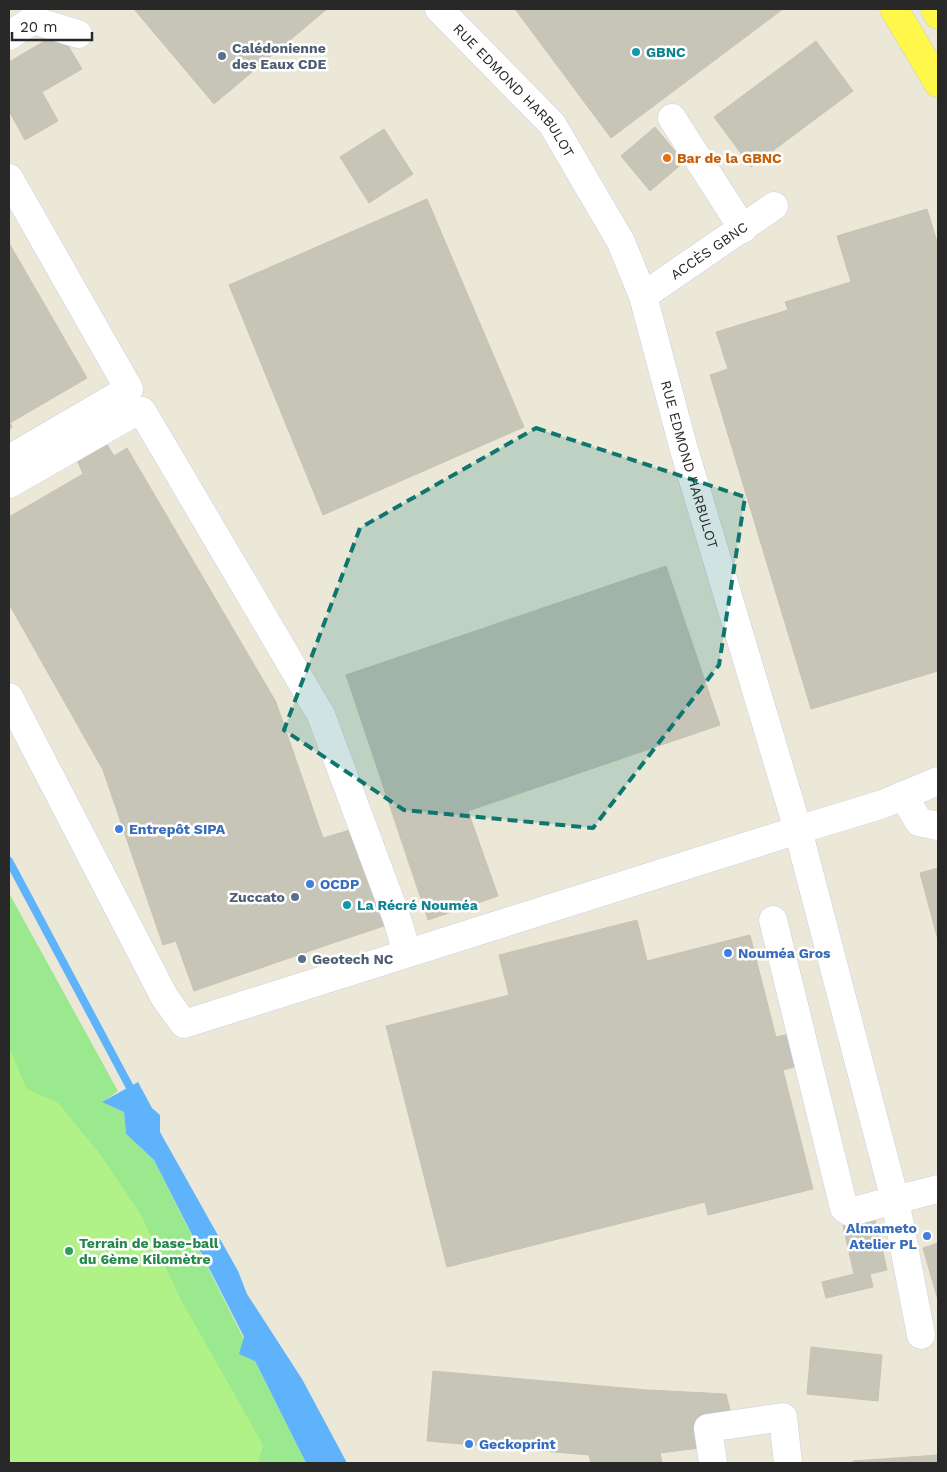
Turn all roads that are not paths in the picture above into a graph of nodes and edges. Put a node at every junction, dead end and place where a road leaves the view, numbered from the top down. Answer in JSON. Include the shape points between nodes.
{"nodes":[{"id":1,"x":439,"y":9,"type":"edge"},
{"id":2,"x":894,"y":9,"type":"edge"},
{"id":3,"x":935,"y":9,"type":"edge"},
{"id":4,"x":938,"y":15,"type":"edge"},
{"id":5,"x":78,"y":34,"type":"dead end"},
{"id":6,"x":9,"y":36,"type":"edge"},
{"id":7,"x":938,"y":83,"type":"edge"},
{"id":8,"x":672,"y":118,"type":"dead end"},
{"id":9,"x":9,"y":178,"type":"edge"},
{"id":10,"x":774,"y":206,"type":"dead end"},
{"id":11,"x":743,"y":229,"type":"junction"},
{"id":12,"x":643,"y":296,"type":"junction"},
{"id":13,"x":9,"y":458,"type":"edge"},
{"id":14,"x":9,"y":484,"type":"edge"},
{"id":15,"x":9,"y":697,"type":"edge"},
{"id":16,"x":938,"y":781,"type":"edge"},
{"id":17,"x":903,"y":795,"type":"junction"},
{"id":18,"x":938,"y":826,"type":"edge"},
{"id":19,"x":798,"y":830,"type":"junction"},
{"id":20,"x":773,"y":920,"type":"dead end"},
{"id":21,"x":407,"y":953,"type":"junction"},
{"id":22,"x":938,"y":1189,"type":"edge"},
{"id":23,"x":895,"y":1200,"type":"junction"},
{"id":24,"x":921,"y":1335,"type":"dead end"},
{"id":25,"x":713,"y":1463,"type":"edge"},
{"id":26,"x":788,"y":1463,"type":"edge"}],
"edges":[{"from":1,"to":12,"type":"street","name":"RUE EDMOND HARBULOT","via":[[552,124],[621,242]]},
{"from":2,"to":7,"type":"main road"},
{"from":3,"to":4,"type":"main road"},
{"from":5,"to":6,"type":"street","via":[[33,20]]},
{"from":8,"to":11,"type":"street"},
{"from":9,"to":13,"type":"street","via":[[129,389]]},
{"from":10,"to":11,"type":"street","name":"ACCÈS GBNC"},
{"from":11,"to":12,"type":"street","name":"ACCÈS GBNC"},
{"from":12,"to":19,"type":"street","name":"RUE EDMOND HARBULOT","via":[[683,446]]},
{"from":14,"to":21,"type":"street","via":[[142,411],[322,715]]},
{"from":15,"to":21,"type":"street","via":[[165,998],[184,1024]]},
{"from":16,"to":17,"type":"street"},
{"from":17,"to":18,"type":"street","via":[[918,822]]},
{"from":17,"to":19,"type":"street"},
{"from":19,"to":21,"type":"street"},
{"from":19,"to":23,"type":"street","name":"RUE EDMOND HARBULOT"},
{"from":20,"to":23,"type":"street","via":[[844,1208],[850,1212]]},
{"from":22,"to":23,"type":"street"},
{"from":23,"to":24,"type":"street","name":"RUE EDMOND HARBULOT"},
{"from":25,"to":26,"type":"street","via":[[708,1428],[783,1417]]}]}
